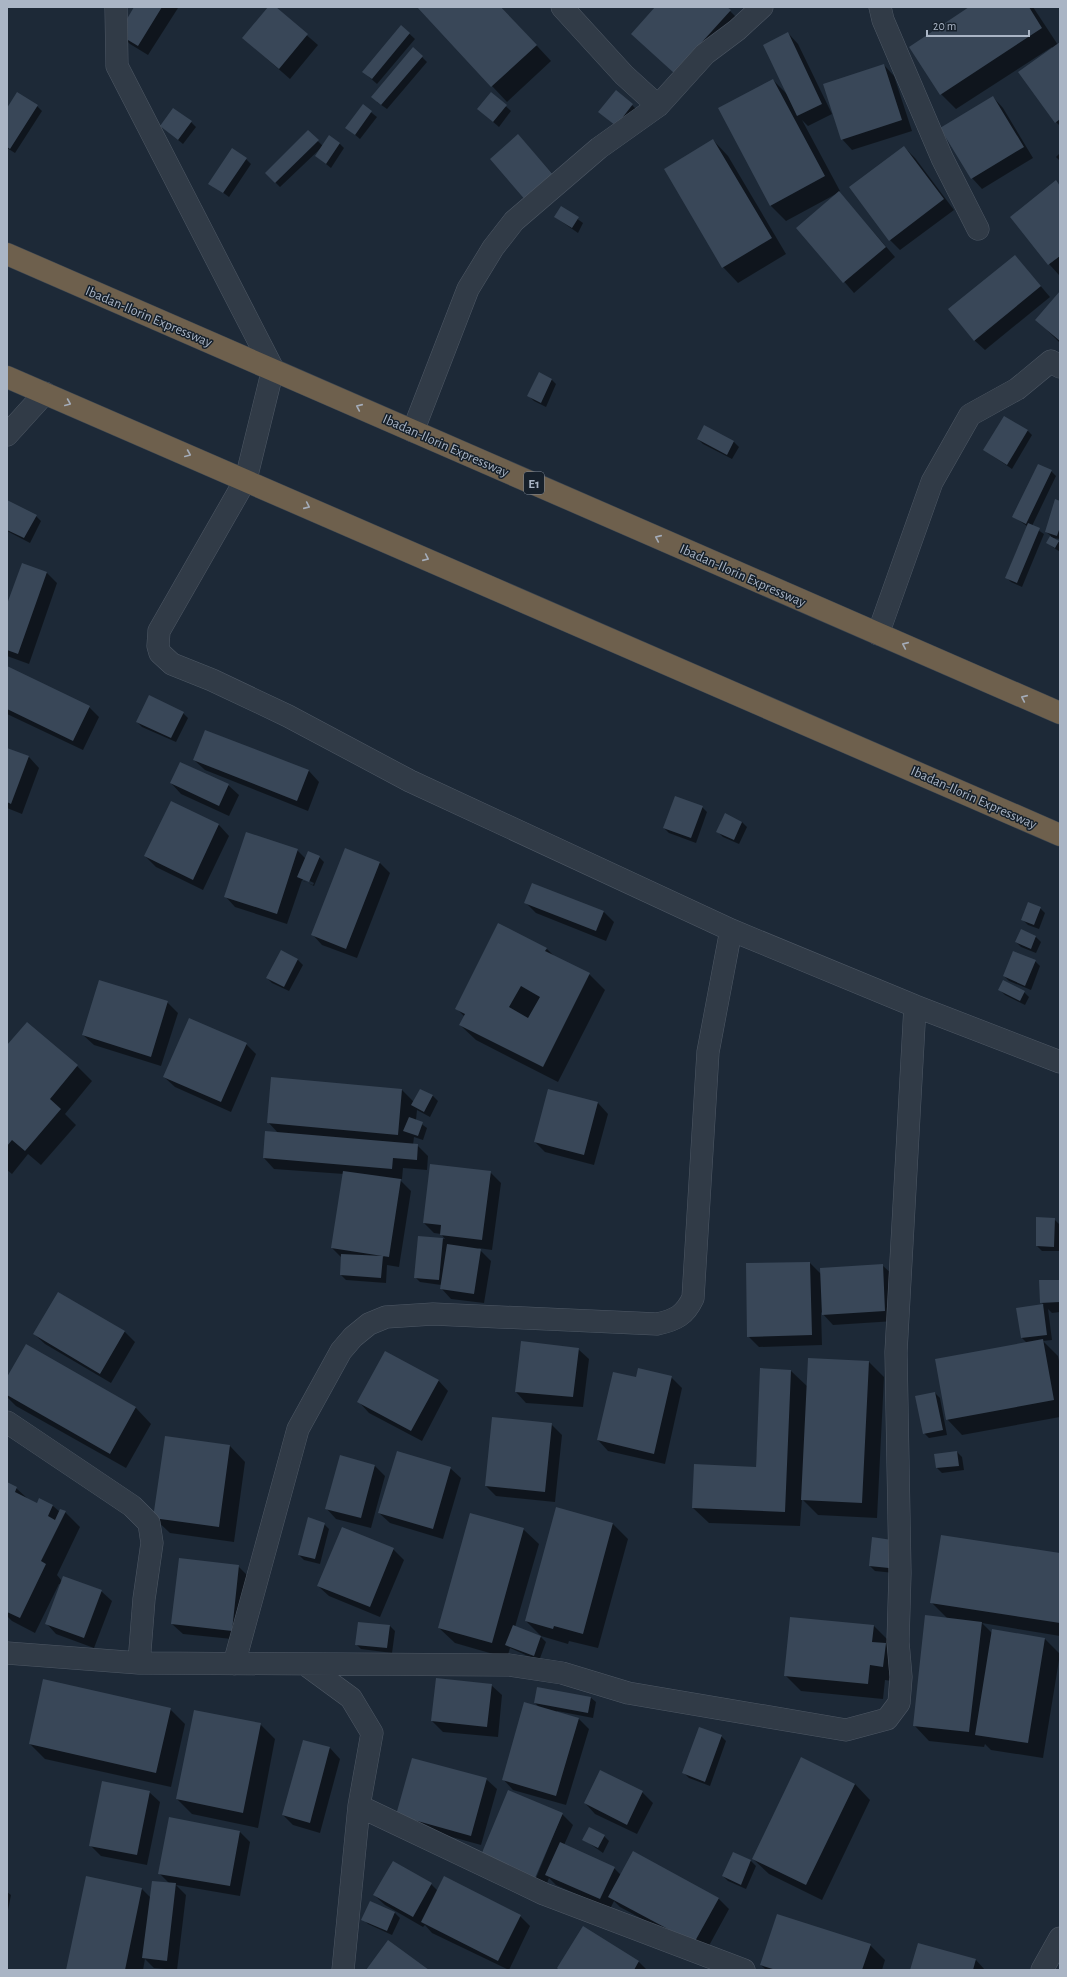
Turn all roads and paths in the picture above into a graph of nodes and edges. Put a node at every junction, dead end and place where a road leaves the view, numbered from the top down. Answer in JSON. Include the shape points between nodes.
{"nodes":[{"id":1,"x":116,"y":7,"type":"edge"},
{"id":2,"x":562,"y":7,"type":"edge"},
{"id":3,"x":762,"y":7,"type":"edge"},
{"id":4,"x":880,"y":7,"type":"edge"},
{"id":5,"x":658,"y":106,"type":"junction"},
{"id":6,"x":978,"y":229,"type":"dead end"},
{"id":7,"x":7,"y":254,"type":"edge"},
{"id":8,"x":1060,"y":367,"type":"edge"},
{"id":9,"x":273,"y":370,"type":"junction"},
{"id":10,"x":7,"y":377,"type":"edge"},
{"id":11,"x":45,"y":393,"type":"junction"},
{"id":12,"x":413,"y":431,"type":"junction"},
{"id":13,"x":7,"y":435,"type":"edge"},
{"id":14,"x":246,"y":479,"type":"junction"},
{"id":15,"x":878,"y":634,"type":"junction"},
{"id":16,"x":1060,"y":713,"type":"edge"},
{"id":17,"x":1060,"y":835,"type":"edge"},
{"id":18,"x":731,"y":930,"type":"junction"},
{"id":19,"x":915,"y":1006,"type":"junction"},
{"id":20,"x":1060,"y":1062,"type":"edge"},
{"id":21,"x":7,"y":1422,"type":"edge"},
{"id":22,"x":7,"y":1653,"type":"edge"},
{"id":23,"x":139,"y":1663,"type":"junction"},
{"id":24,"x":234,"y":1664,"type":"junction"},
{"id":25,"x":306,"y":1665,"type":"junction"},
{"id":26,"x":359,"y":1806,"type":"junction"},
{"id":27,"x":1060,"y":1938,"type":"edge"},
{"id":28,"x":343,"y":1970,"type":"edge"},
{"id":29,"x":744,"y":1970,"type":"edge"},
{"id":30,"x":1042,"y":1970,"type":"edge"}],
"edges":[{"from":1,"to":9,"type":"street","via":[[117,66]]},
{"from":2,"to":5,"type":"street","via":[[624,75]]},
{"from":3,"to":5,"type":"street","via":[[705,54]]},
{"from":4,"to":6,"type":"street","via":[[883,20],[942,158]]},
{"from":5,"to":12,"type":"street","via":[[599,148],[514,221],[493,248],[468,289]]},
{"from":7,"to":9,"type":"highway","name":"Ibadan-Ilorin Expressway","number":"E1"},
{"from":8,"to":15,"type":"street","via":[[1051,361],[1017,389],[970,415],[932,482]]},
{"from":12,"to":9,"type":"highway","name":"Ibadan-Ilorin Expressway","number":"E1","one_way":true},
{"from":9,"to":14,"type":"street"},
{"from":10,"to":11,"type":"highway","name":"Ibadan-Ilorin Expressway"},
{"from":11,"to":13,"type":"street"},
{"from":11,"to":14,"type":"highway","name":"Ibadan-Ilorin Expressway","one_way":true},
{"from":15,"to":12,"type":"highway","name":"Ibadan-Ilorin Expressway","number":"E1","one_way":true},
{"from":14,"to":17,"type":"highway","name":"Ibadan-Ilorin Expressway","one_way":true},
{"from":14,"to":18,"type":"street","via":[[159,631],[160,653],[172,664],[288,716],[410,781]]},
{"from":16,"to":15,"type":"highway","name":"Ibadan-Ilorin Expressway","number":"E1","one_way":true},
{"from":18,"to":19,"type":"street"},
{"from":18,"to":24,"type":"street","via":[[708,1052],[693,1298],[688,1308],[679,1318],[658,1324],[433,1314],[386,1317],[369,1324],[352,1337],[341,1351],[298,1429]]},
{"from":19,"to":20,"type":"street"},
{"from":19,"to":25,"type":"street","via":[[896,1352],[900,1573],[898,1642],[901,1677],[899,1703],[887,1719],[846,1730],[628,1693],[562,1673],[509,1665]]},
{"from":21,"to":23,"type":"street","via":[[132,1506],[149,1523],[152,1543]]},
{"from":22,"to":23,"type":"street"},
{"from":23,"to":24,"type":"street"},
{"from":24,"to":25,"type":"street"},
{"from":25,"to":26,"type":"street","via":[[351,1698],[372,1734]]},
{"from":26,"to":28,"type":"street"},
{"from":26,"to":29,"type":"street","via":[[544,1894]]},
{"from":27,"to":30,"type":"street"}]}
